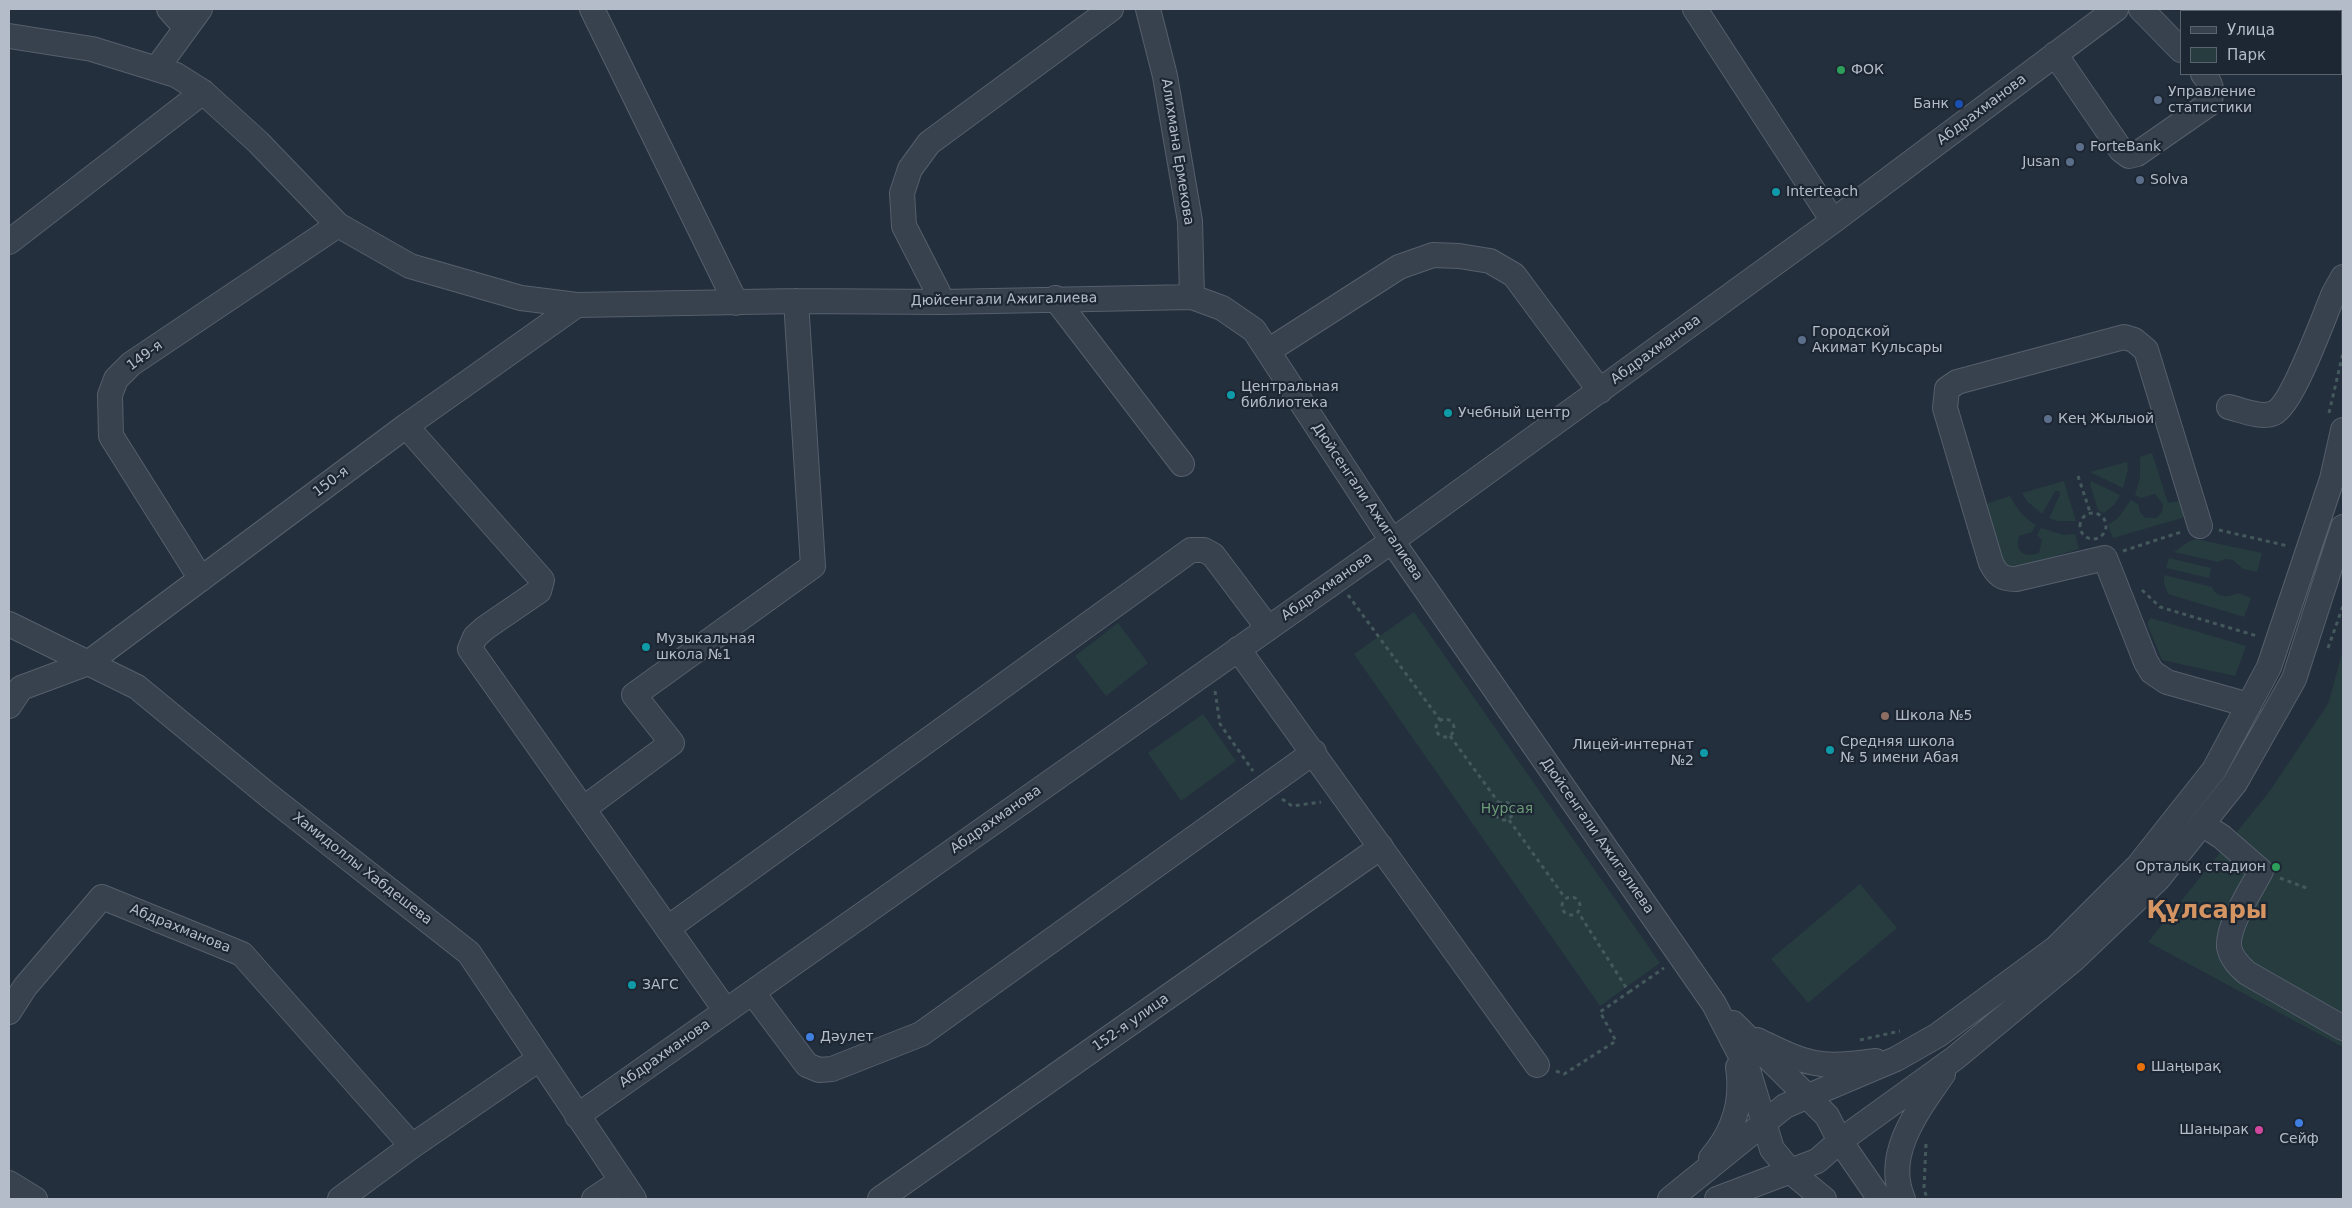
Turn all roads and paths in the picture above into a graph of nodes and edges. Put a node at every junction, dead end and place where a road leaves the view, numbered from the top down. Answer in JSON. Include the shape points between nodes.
{"nodes":[{"id":1,"x":169,"y":9,"type":"edge"},
{"id":2,"x":200,"y":9,"type":"edge"},
{"id":3,"x":592,"y":9,"type":"edge"},
{"id":4,"x":1111,"y":9,"type":"edge"},
{"id":5,"x":1148,"y":9,"type":"edge"},
{"id":6,"x":1694,"y":9,"type":"edge"},
{"id":7,"x":2116,"y":9,"type":"edge"},
{"id":8,"x":2151,"y":12,"type":"edge"},
{"id":9,"x":186,"y":28,"type":"junction"},
{"id":10,"x":9,"y":36,"type":"edge"},
{"id":11,"x":2180,"y":49,"type":"edge"},
{"id":12,"x":2055,"y":54,"type":"junction"},
{"id":13,"x":158,"y":68,"type":"junction"},
{"id":14,"x":2204,"y":75,"type":"edge"},
{"id":15,"x":203,"y":92,"type":"junction"},
{"id":16,"x":1833,"y":221,"type":"junction"},
{"id":17,"x":338,"y":225,"type":"junction"},
{"id":18,"x":9,"y":242,"type":"edge"},
{"id":19,"x":2343,"y":277,"type":"edge"},
{"id":20,"x":1192,"y":297,"type":"junction"},
{"id":21,"x":1055,"y":298,"type":"junction"},
{"id":22,"x":796,"y":301,"type":"junction"},
{"id":23,"x":943,"y":302,"type":"junction"},
{"id":24,"x":736,"y":303,"type":"junction"},
{"id":25,"x":577,"y":305,"type":"junction"},
{"id":26,"x":1268,"y":351,"type":"junction"},
{"id":27,"x":1600,"y":390,"type":"junction"},
{"id":28,"x":2229,"y":407,"type":"dead end"},
{"id":29,"x":406,"y":426,"type":"junction"},
{"id":30,"x":2343,"y":430,"type":"edge"},
{"id":31,"x":1182,"y":464,"type":"dead end"},
{"id":32,"x":2078,"y":476,"type":"dead end"},
{"id":33,"x":2090,"y":512,"type":"junction"},
{"id":34,"x":2200,"y":526,"type":"junction"},
{"id":35,"x":2343,"y":527,"type":"edge"},
{"id":36,"x":1392,"y":541,"type":"junction"},
{"id":37,"x":2291,"y":546,"type":"dead end"},
{"id":38,"x":2105,"y":558,"type":"junction"},
{"id":39,"x":201,"y":579,"type":"junction"},
{"id":40,"x":1337,"y":580,"type":"junction"},
{"id":41,"x":2139,"y":588,"type":"dead end"},
{"id":42,"x":9,"y":624,"type":"edge"},
{"id":43,"x":1268,"y":628,"type":"junction"},
{"id":44,"x":2260,"y":637,"type":"dead end"},
{"id":45,"x":1238,"y":649,"type":"junction"},
{"id":46,"x":88,"y":663,"type":"junction"},
{"id":47,"x":1218,"y":686,"type":"dead end"},
{"id":48,"x":2249,"y":705,"type":"junction"},
{"id":49,"x":9,"y":706,"type":"edge"},
{"id":50,"x":1440,"y":720,"type":"junction"},
{"id":51,"x":1450,"y":736,"type":"junction"},
{"id":52,"x":1314,"y":752,"type":"junction"},
{"id":53,"x":1264,"y":788,"type":"junction"},
{"id":54,"x":1350,"y":802,"type":"junction"},
{"id":55,"x":1499,"y":803,"type":"junction"},
{"id":56,"x":584,"y":809,"type":"junction"},
{"id":57,"x":1509,"y":820,"type":"junction"},
{"id":58,"x":2202,"y":824,"type":"junction"},
{"id":59,"x":1382,"y":847,"type":"junction"},
{"id":60,"x":2261,"y":871,"type":"junction"},
{"id":61,"x":2309,"y":889,"type":"dead end"},
{"id":62,"x":1565,"y":898,"type":"junction"},
{"id":63,"x":1578,"y":912,"type":"junction"},
{"id":64,"x":668,"y":928,"type":"junction"},
{"id":65,"x":1667,"y":966,"type":"dead end"},
{"id":66,"x":753,"y":992,"type":"junction"},
{"id":67,"x":1629,"y":992,"type":"junction"},
{"id":68,"x":726,"y":1011,"type":"junction"},
{"id":69,"x":9,"y":1012,"type":"edge"},
{"id":70,"x":2343,"y":1028,"type":"edge"},
{"id":71,"x":1904,"y":1030,"type":"dead end"},
{"id":72,"x":1738,"y":1036,"type":"junction"},
{"id":73,"x":1852,"y":1041,"type":"dead end"},
{"id":74,"x":1955,"y":1058,"type":"junction"},
{"id":75,"x":539,"y":1059,"type":"junction"},
{"id":76,"x":1896,"y":1059,"type":"junction"},
{"id":77,"x":1537,"y":1065,"type":"joint"},
{"id":78,"x":1808,"y":1095,"type":"junction"},
{"id":79,"x":578,"y":1116,"type":"junction"},
{"id":80,"x":1764,"y":1123,"type":"junction"},
{"id":81,"x":1926,"y":1137,"type":"dead end"},
{"id":82,"x":1840,"y":1141,"type":"junction"},
{"id":83,"x":412,"y":1146,"type":"junction"},
{"id":84,"x":1791,"y":1172,"type":"junction"},
{"id":85,"x":9,"y":1183,"type":"edge"},
{"id":86,"x":627,"y":1190,"type":"edge"},
{"id":87,"x":1677,"y":1194,"type":"edge"},
{"id":88,"x":36,"y":1199,"type":"edge"},
{"id":89,"x":340,"y":1199,"type":"edge"},
{"id":90,"x":594,"y":1199,"type":"edge"},
{"id":91,"x":880,"y":1199,"type":"edge"},
{"id":92,"x":1717,"y":1199,"type":"edge"},
{"id":93,"x":1824,"y":1199,"type":"edge"},
{"id":94,"x":1880,"y":1199,"type":"edge"},
{"id":95,"x":1903,"y":1199,"type":"edge"},
{"id":96,"x":1927,"y":1199,"type":"edge"}],
"edges":[{"from":1,"to":9,"type":"street"},
{"from":2,"to":9,"type":"street"},
{"from":3,"to":24,"type":"street"},
{"from":4,"to":23,"type":"street","via":[[929,143],[910,169],[902,193],[904,226]]},
{"from":5,"to":20,"type":"street","name":"Алихмана Ермекова","via":[[1165,76],[1190,221]]},
{"from":6,"to":16,"type":"street"},
{"from":7,"to":12,"type":"street","name":"Абдрахманова"},
{"from":8,"to":11,"type":"street"},
{"from":9,"to":13,"type":"street"},
{"from":10,"to":13,"type":"street","name":"Дюйсенгали Ажигалиева","via":[[92,49]]},
{"from":12,"to":14,"type":"street","via":[[2121,150],[2129,156],[2137,154],[2209,104],[2213,92]]},
{"from":12,"to":16,"type":"street","name":"Абдрахманова"},
{"from":13,"to":15,"type":"street","name":"Дюйсенгали Ажигалиева"},
{"from":15,"to":17,"type":"street","name":"Дюйсенгали Ажигалиева","via":[[258,142]]},
{"from":15,"to":18,"type":"street"},
{"from":16,"to":27,"type":"street","name":"Абдрахманова"},
{"from":17,"to":25,"type":"street","name":"Дюйсенгали Ажигалиева","via":[[410,266],[520,298]]},
{"from":17,"to":39,"type":"street","name":"149-я","via":[[131,364],[116,379],[110,395],[111,436]]},
{"from":19,"to":28,"type":"street","via":[[2289,398],[2274,413],[2258,414]]},
{"from":20,"to":21,"type":"street","name":"Дюйсенгали Ажигалиева"},
{"from":20,"to":26,"type":"street","name":"Дюйсенгали Ажигалиева","via":[[1222,308],[1254,330]]},
{"from":21,"to":23,"type":"street","name":"Дюйсенгали Ажигалиева"},
{"from":21,"to":31,"type":"street"},
{"from":22,"to":23,"type":"street","name":"Дюйсенгали Ажигалиева"},
{"from":22,"to":24,"type":"street","name":"Дюйсенгали Ажигалиева"},
{"from":22,"to":56,"type":"street","via":[[813,566],[634,695],[672,743]]},
{"from":24,"to":25,"type":"street","name":"Дюйсенгали Ажигалиева"},
{"from":25,"to":29,"type":"street","name":"150-я"},
{"from":26,"to":27,"type":"street","via":[[1400,267],[1433,255],[1459,256],[1490,261],[1514,275]]},
{"from":26,"to":36,"type":"street","name":"Дюйсенгали Ажигалиева"},
{"from":27,"to":36,"type":"street","name":"Абдрахманова"},
{"from":29,"to":39,"type":"street","name":"150-я"},
{"from":29,"to":56,"type":"street","via":[[542,580],[539,591],[485,628],[475,637],[470,649]]},
{"from":30,"to":48,"type":"street","via":[[2332,478],[2270,667]]},
{"from":32,"to":33,"type":"path"},
{"from":33,"to":33,"type":"path","via":[[2082,517],[2079,526],[2082,534],[2095,539],[2105,532],[2106,524],[2099,514]]},
{"from":34,"to":37,"type":"path"},
{"from":34,"to":38,"type":"path"},
{"from":34,"to":38,"type":"street","via":[[2146,350],[2134,340],[2124,337],[1957,382],[1947,389],[1945,408],[1996,573],[2004,579],[2016,579]]},
{"from":35,"to":58,"type":"street","via":[[2294,679],[2235,783]]},
{"from":36,"to":40,"type":"street","name":"Абдрахманова"},
{"from":36,"to":72,"type":"street","name":"Дюйсенгали Ажигалиева"},
{"from":38,"to":48,"type":"street","via":[[2152,672],[2167,682]]},
{"from":39,"to":46,"type":"street","name":"150-я"},
{"from":40,"to":43,"type":"street","name":"Абдрахманова"},
{"from":40,"to":50,"type":"path"},
{"from":41,"to":44,"type":"path","via":[[2160,607]]},
{"from":42,"to":46,"type":"street","name":"Хамидоллы Хабдешева"},
{"from":43,"to":45,"type":"street","name":"Абдрахманова"},
{"from":43,"to":64,"type":"street","via":[[1212,555],[1204,550],[1191,550]]},
{"from":45,"to":52,"type":"street"},
{"from":45,"to":66,"type":"street","name":"Абдрахманова"},
{"from":46,"to":49,"type":"street","name":"150-я","via":[[21,688]]},
{"from":46,"to":75,"type":"street","name":"Хамидоллы Хабдешева","via":[[137,687],[468,953]]},
{"from":47,"to":53,"type":"path","via":[[1214,693],[1220,724]]},
{"from":48,"to":76,"type":"street","via":[[2214,770],[2138,866],[2056,948],[1938,1035]]},
{"from":50,"to":51,"type":"path","via":[[1448,719],[1453,723],[1454,732]]},
{"from":50,"to":51,"type":"path","via":[[1435,728],[1438,734],[1443,738]]},
{"from":51,"to":55,"type":"path"},
{"from":52,"to":53,"type":"street"},
{"from":52,"to":54,"type":"street"},
{"from":53,"to":54,"type":"path","via":[[1292,806],[1310,802]]},
{"from":53,"to":66,"type":"street","via":[[921,1034],[832,1069],[819,1070],[807,1065]]},
{"from":54,"to":59,"type":"street"},
{"from":55,"to":57,"type":"path","via":[[1495,808],[1497,818]]},
{"from":55,"to":57,"type":"path","via":[[1512,806],[1514,812]]},
{"from":56,"to":64,"type":"street"},
{"from":57,"to":62,"type":"path"},
{"from":58,"to":60,"type":"street"},
{"from":58,"to":74,"type":"street","via":[[2158,879],[2073,960]]},
{"from":59,"to":77,"type":"street"},
{"from":59,"to":91,"type":"street","name":"152-я улица"},
{"from":60,"to":61,"type":"path"},
{"from":60,"to":70,"type":"street","via":[[2229,934],[2229,949],[2235,961],[2247,973]]},
{"from":62,"to":63,"type":"path","via":[[1577,899],[1580,904]]},
{"from":62,"to":63,"type":"path","via":[[1561,907],[1563,913],[1572,916]]},
{"from":63,"to":67,"type":"path"},
{"from":64,"to":68,"type":"street"},
{"from":65,"to":67,"type":"path"},
{"from":66,"to":68,"type":"street","name":"Абдрахманова"},
{"from":67,"to":77,"type":"path","via":[[1600,1012],[1616,1041],[1564,1074]]},
{"from":68,"to":79,"type":"street","name":"Абдрахманова"},
{"from":69,"to":83,"type":"street","name":"Абдрахманова","via":[[25,987],[102,896],[242,954]]},
{"from":71,"to":73,"type":"path"},
{"from":72,"to":76,"type":"street","via":[[1816,1064]]},
{"from":72,"to":78,"type":"street","name":"Дюйсенгали Ажигалиева"},
{"from":72,"to":80,"type":"street","name":"Дюйсенгали Ажигалиева"},
{"from":72,"to":87,"type":"street","via":[[1741,1086],[1736,1112],[1715,1154]]},
{"from":74,"to":82,"type":"street"},
{"from":74,"to":95,"type":"street","via":[[1908,1127],[1898,1171],[1899,1191]]},
{"from":75,"to":79,"type":"street","name":"Хамидоллы Хабдешева"},
{"from":75,"to":83,"type":"street"},
{"from":76,"to":78,"type":"street"},
{"from":78,"to":80,"type":"street","via":[[1785,1106]]},
{"from":78,"to":82,"type":"street","via":[[1827,1116]]},
{"from":79,"to":86,"type":"street","name":"Хамидоллы Хабдешева"},
{"from":80,"to":84,"type":"street","via":[[1772,1149]]},
{"from":80,"to":87,"type":"street"},
{"from":81,"to":96,"type":"path","via":[[1924,1188]]},
{"from":82,"to":84,"type":"street","via":[[1817,1161]]},
{"from":82,"to":94,"type":"street"},
{"from":83,"to":89,"type":"street"},
{"from":84,"to":92,"type":"street"},
{"from":84,"to":93,"type":"street"},
{"from":85,"to":88,"type":"street"},
{"from":86,"to":90,"type":"street"}]}
